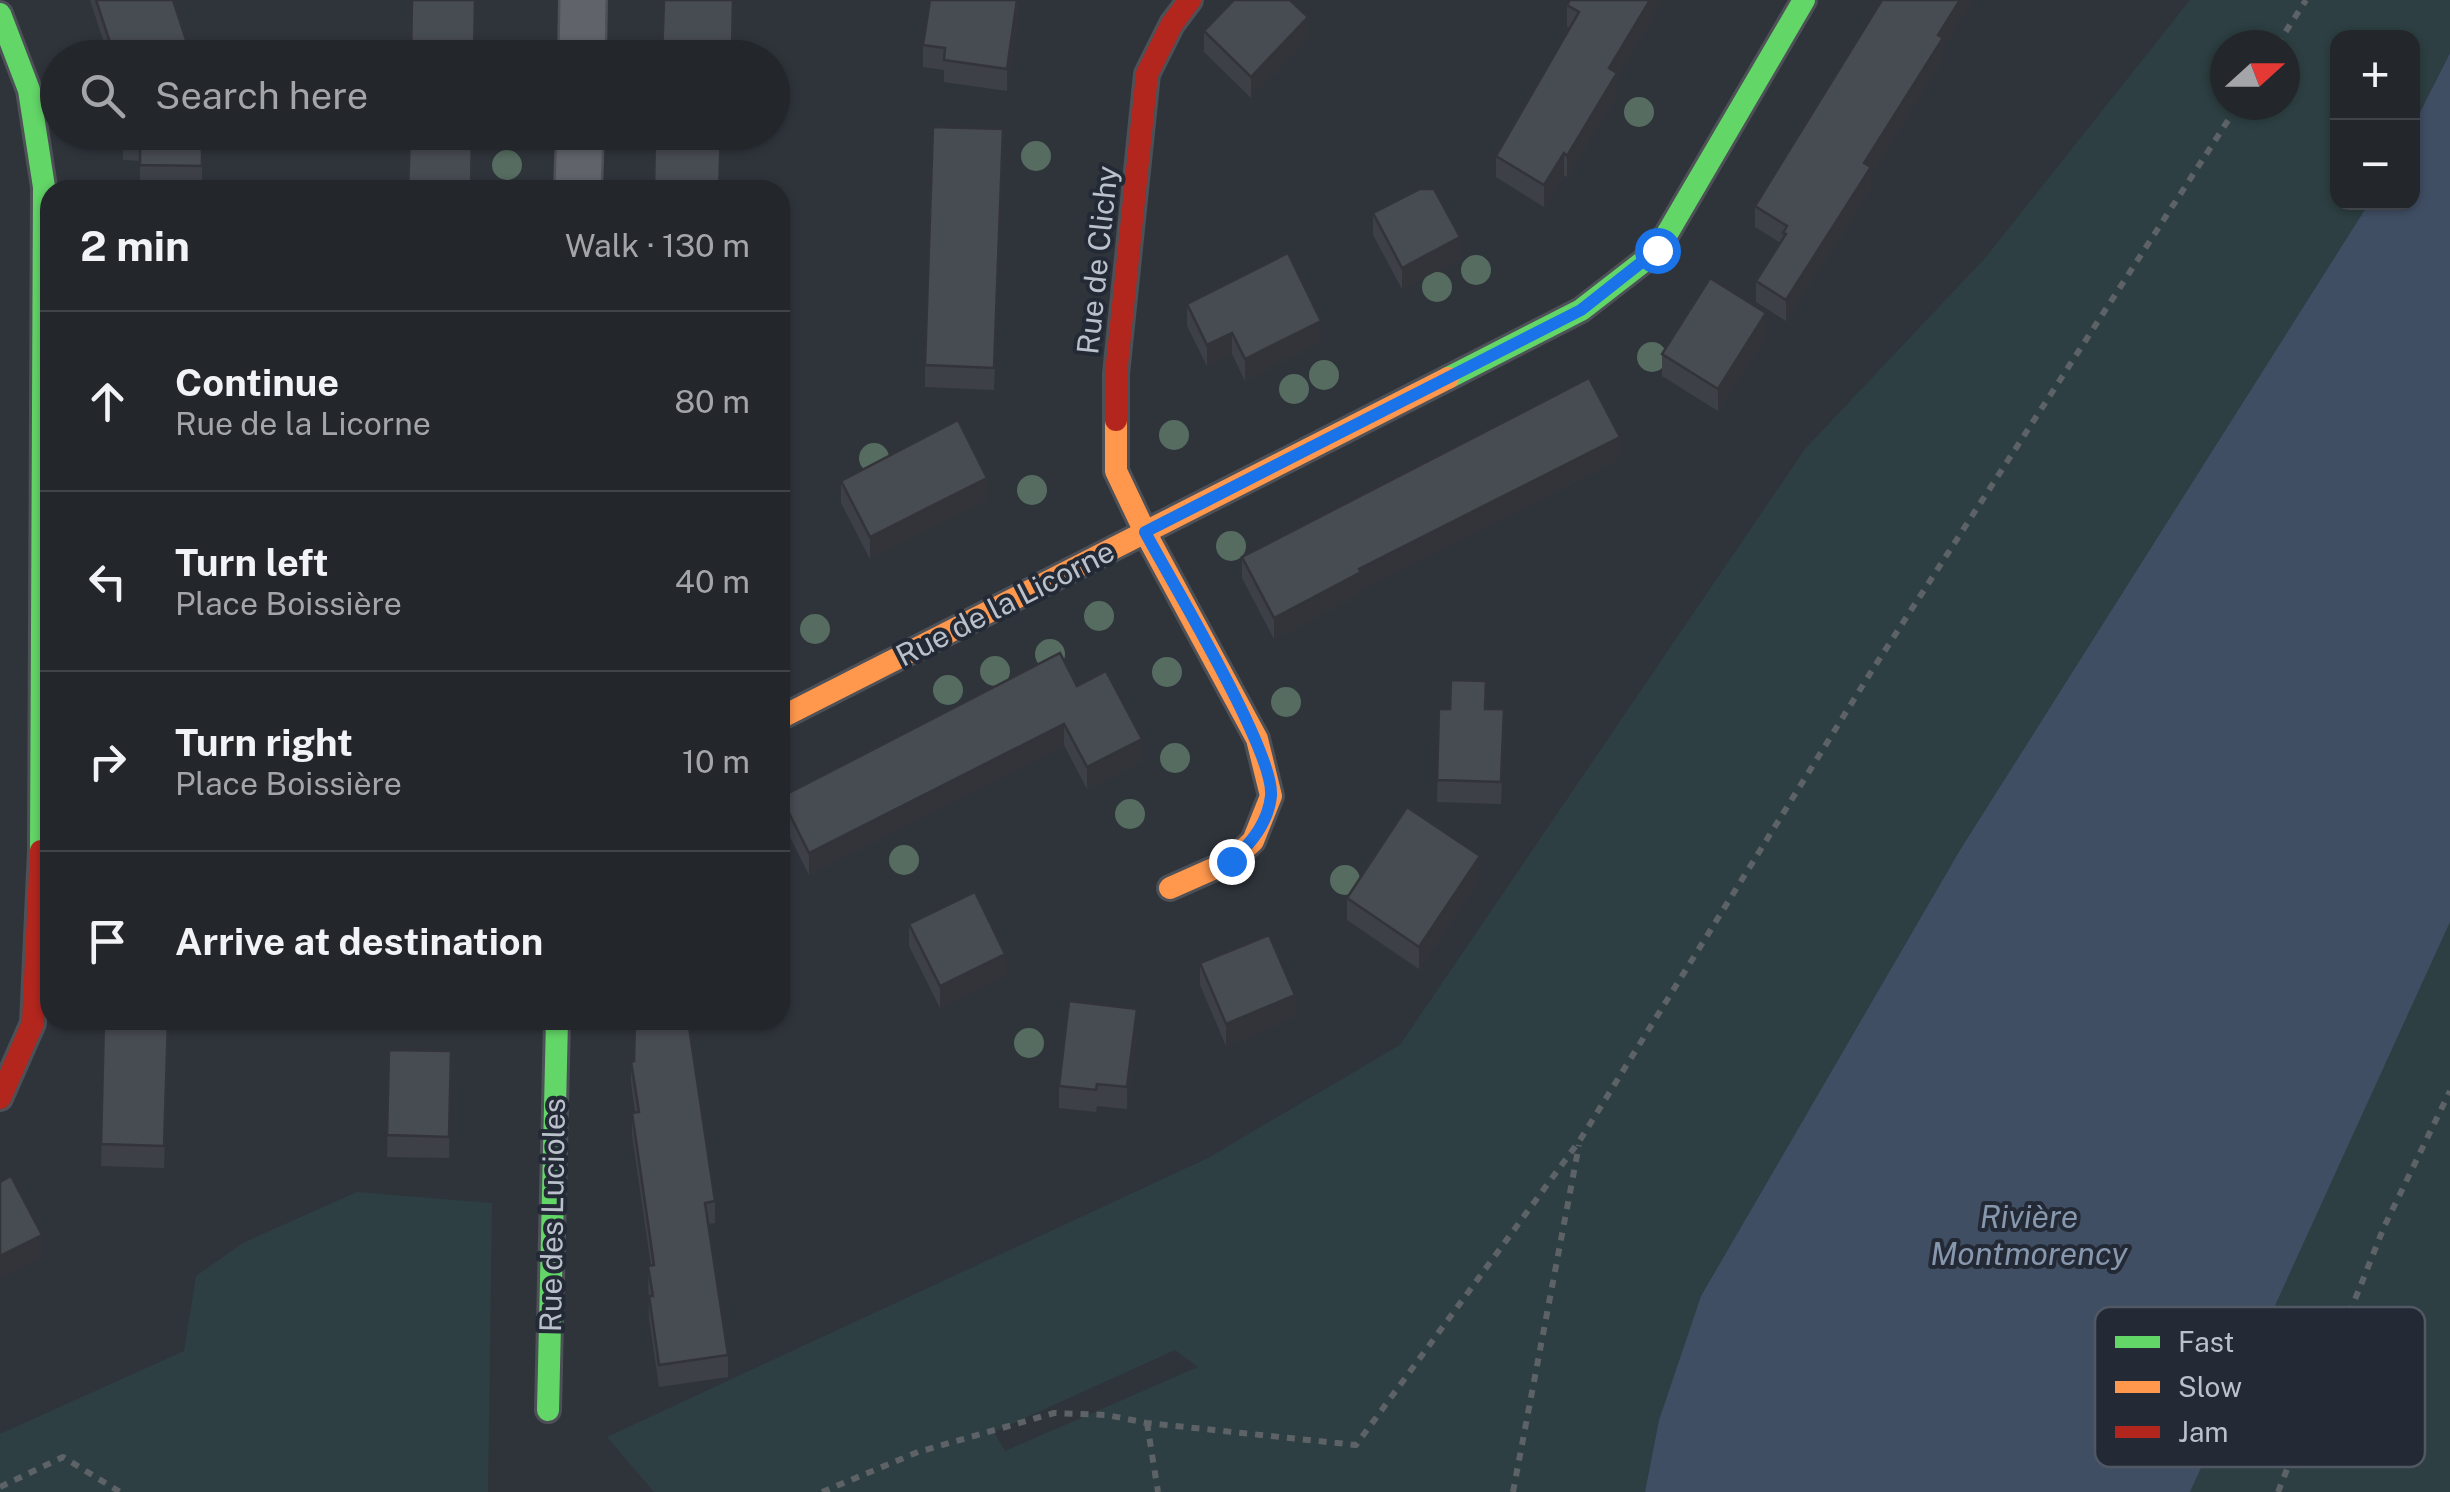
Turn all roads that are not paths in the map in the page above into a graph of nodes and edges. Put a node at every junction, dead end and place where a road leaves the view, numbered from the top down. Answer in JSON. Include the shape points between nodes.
{"nodes":[{"id":1,"x":584,"y":0,"type":"edge"},
{"id":2,"x":1190,"y":0,"type":"edge"},
{"id":3,"x":1804,"y":0,"type":"edge"},
{"id":4,"x":0,"y":14,"type":"edge"},
{"id":5,"x":583,"y":40,"type":"edge"},
{"id":6,"x":579,"y":150,"type":"edge"},
{"id":7,"x":43,"y":180,"type":"edge"},
{"id":8,"x":578,"y":180,"type":"edge"},
{"id":9,"x":1145,"y":532,"type":"junction"},
{"id":10,"x":790,"y":713,"type":"edge"},
{"id":11,"x":1170,"y":888,"type":"dead end"},
{"id":12,"x":40,"y":913,"type":"edge"},
{"id":13,"x":557,"y":1030,"type":"edge"},
{"id":14,"x":0,"y":1098,"type":"edge"},
{"id":15,"x":548,"y":1410,"type":"dead end"}],
"edges":[{"from":1,"to":5,"type":"street"},
{"from":2,"to":9,"type":"street","name":"Rue de Clichy","via":[[1147,74],[1116,374],[1116,470]]},
{"from":3,"to":9,"type":"street","name":"Rue de la Licorne","via":[[1657,250],[1581,310]]},
{"from":4,"to":7,"type":"street","via":[[30,90]]},
{"from":6,"to":8,"type":"street"},
{"from":9,"to":10,"type":"street","name":"Rue de la Licorne"},
{"from":9,"to":11,"type":"street","name":"Rue de Clichy","via":[[1257,739],[1271,796],[1254,841],[1231,861]]},
{"from":12,"to":14,"type":"street","via":[[33,1023]]},
{"from":13,"to":15,"type":"street","name":"Rue des Lucioles"}]}
